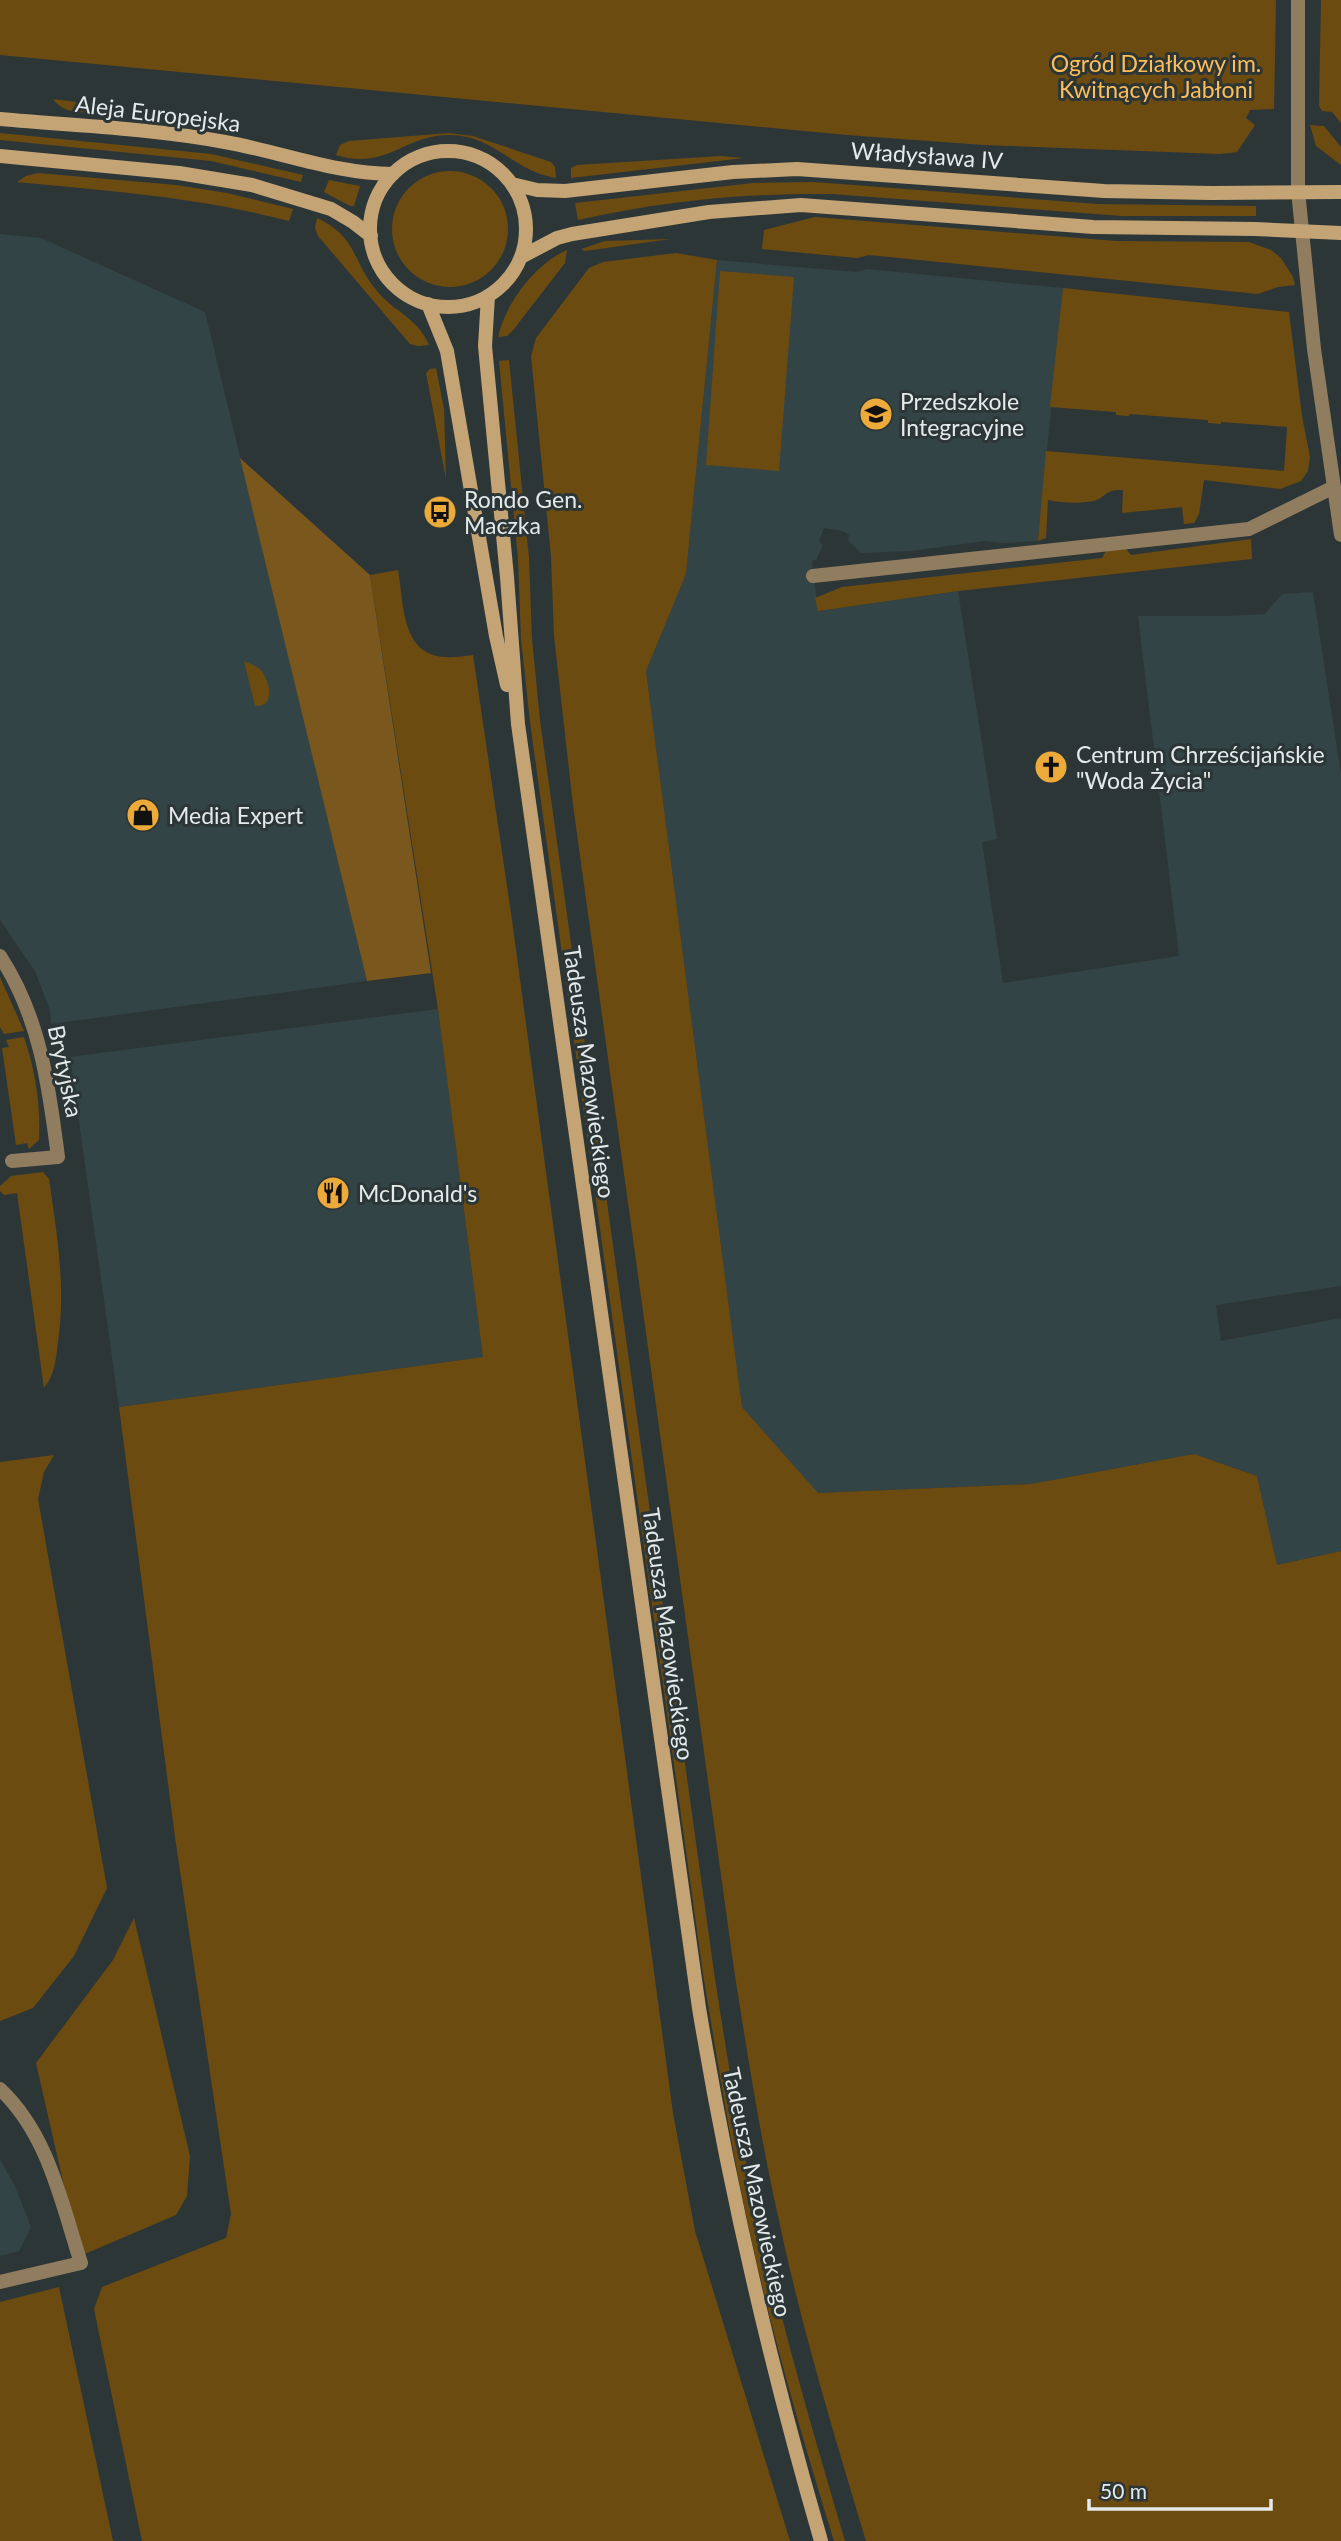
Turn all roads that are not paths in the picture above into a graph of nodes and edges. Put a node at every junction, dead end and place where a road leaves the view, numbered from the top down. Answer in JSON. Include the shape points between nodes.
{"nodes":[{"id":1,"x":1298,"y":0,"type":"edge"},
{"id":2,"x":0,"y":119,"type":"edge"},
{"id":3,"x":0,"y":156,"type":"edge"},
{"id":4,"x":393,"y":174,"type":"junction"},
{"id":5,"x":512,"y":184,"type":"junction"},
{"id":6,"x":1298,"y":191,"type":"junction"},
{"id":7,"x":1341,"y":192,"type":"edge"},
{"id":8,"x":1302,"y":231,"type":"junction"},
{"id":9,"x":1341,"y":233,"type":"edge"},
{"id":10,"x":371,"y":236,"type":"junction"},
{"id":11,"x":521,"y":257,"type":"junction"},
{"id":12,"x":488,"y":296,"type":"junction"},
{"id":13,"x":428,"y":304,"type":"junction"},
{"id":14,"x":1334,"y":487,"type":"junction"},
{"id":15,"x":1341,"y":535,"type":"edge"},
{"id":16,"x":813,"y":576,"type":"dead end"},
{"id":17,"x":517,"y":724,"type":"junction"},
{"id":18,"x":0,"y":956,"type":"edge"},
{"id":19,"x":12,"y":1161,"type":"dead end"},
{"id":20,"x":0,"y":2089,"type":"edge"},
{"id":21,"x":0,"y":2282,"type":"edge"},
{"id":22,"x":821,"y":2541,"type":"edge"}],
"edges":[{"from":1,"to":6,"type":"street"},
{"from":2,"to":4,"type":"main road","name":"Aleja Europejska","via":[[200,138],[354,172]]},
{"from":3,"to":10,"type":"main road","via":[[205,176],[251,185],[310,201]]},
{"from":4,"to":5,"type":"main road","via":[[426,154],[455,151],[483,159]]},
{"from":4,"to":10,"type":"main road","via":[[375,203]]},
{"from":5,"to":6,"type":"main road","name":"Władysława IV","via":[[565,191],[725,172],[806,169],[1104,191]]},
{"from":5,"to":11,"type":"main road","via":[[526,219]]},
{"from":6,"to":7,"type":"main road","name":"Władysława IV"},
{"from":6,"to":8,"type":"street"},
{"from":8,"to":9,"type":"main road"},
{"from":8,"to":11,"type":"main road","via":[[1093,227],[780,205],[572,234]]},
{"from":8,"to":14,"type":"street"},
{"from":10,"to":13,"type":"main road","via":[[389,279]]},
{"from":11,"to":12,"type":"main road","via":[[508,279]]},
{"from":12,"to":13,"type":"main road","via":[[465,305]]},
{"from":12,"to":17,"type":"main road","name":"Tadeusza Mazowieckiego","via":[[485,346]]},
{"from":13,"to":17,"type":"main road","name":"Tadeusza Mazowieckiego","via":[[447,351],[496,636]]},
{"from":14,"to":15,"type":"street"},
{"from":14,"to":16,"type":"street","via":[[1248,528]]},
{"from":17,"to":22,"type":"main road","name":"Tadeusza Mazowieckiego","via":[[712,2085],[755,2297]]},
{"from":18,"to":19,"type":"street","name":"Brytyjska","via":[[23,996],[36,1033],[58,1157]]},
{"from":20,"to":21,"type":"street","via":[[16,2104],[46,2152],[81,2263]]}]}
